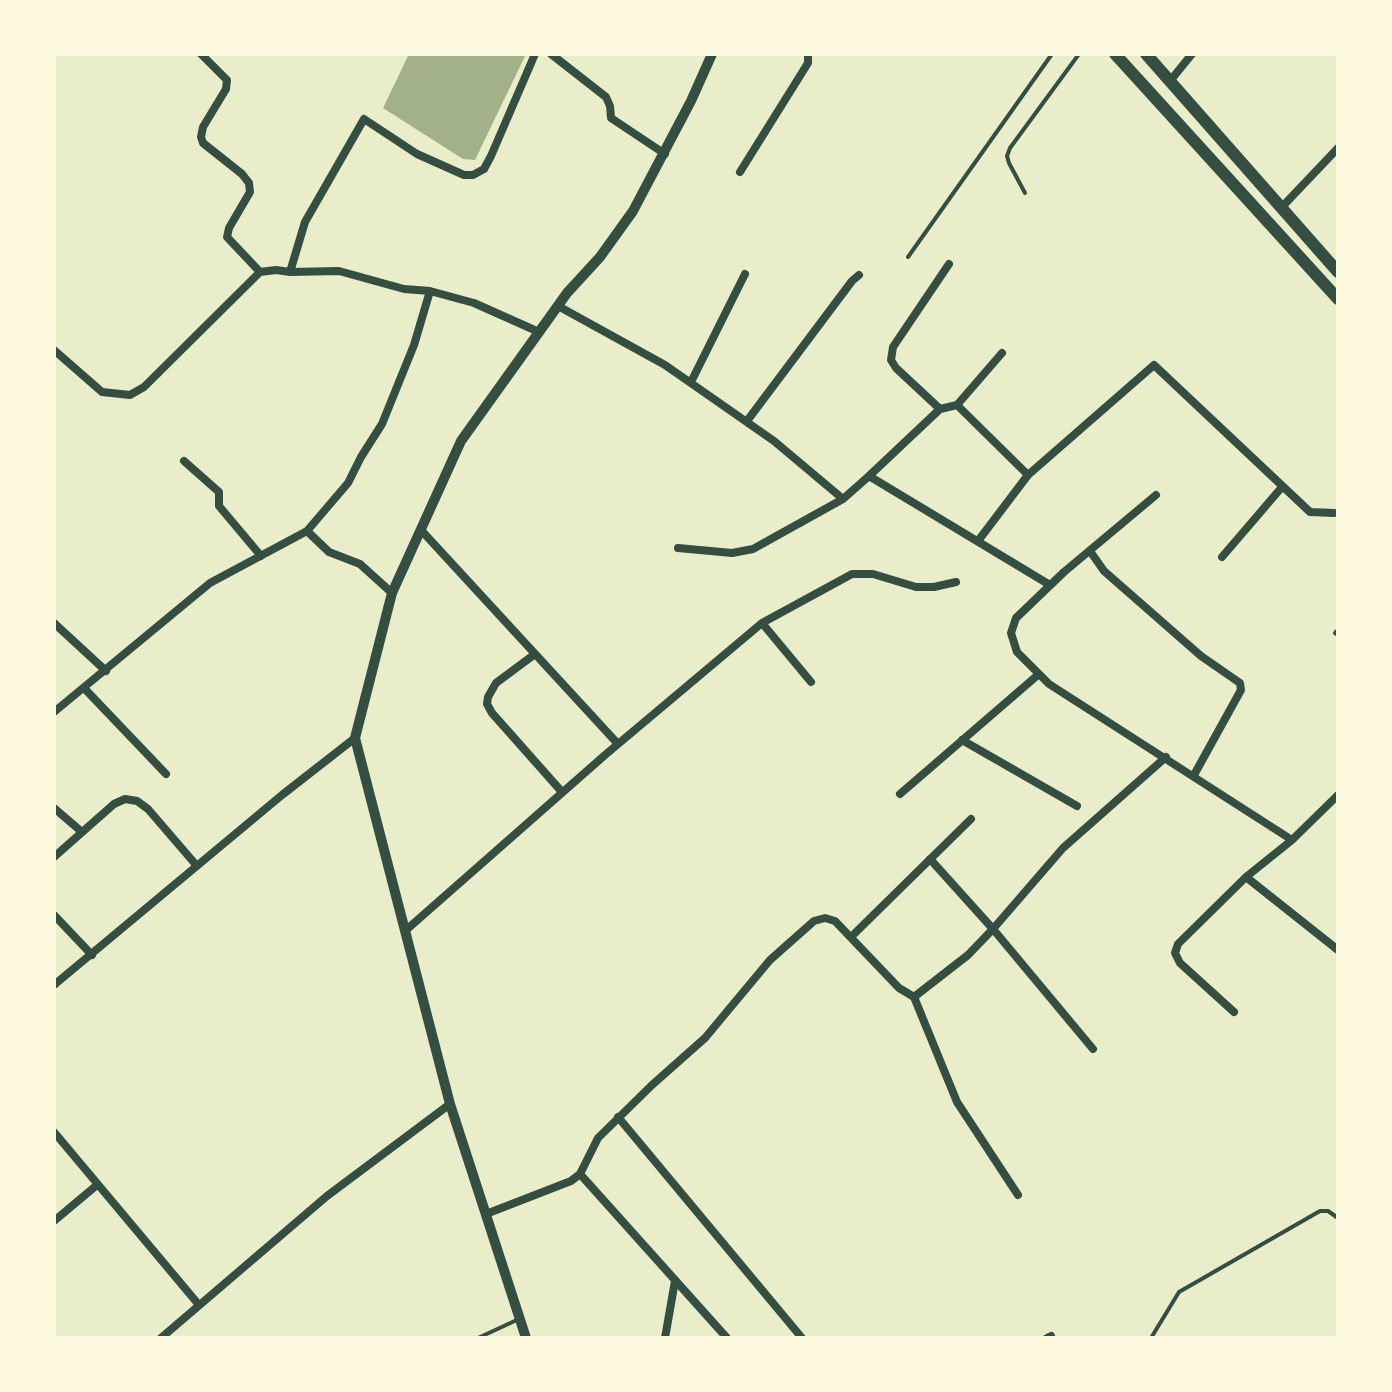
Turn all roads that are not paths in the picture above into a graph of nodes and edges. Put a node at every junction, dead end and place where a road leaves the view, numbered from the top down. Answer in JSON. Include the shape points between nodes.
{"nodes":[{"id":1,"x":201,"y":54,"type":"edge"},
{"id":2,"x":535,"y":54,"type":"edge"},
{"id":3,"x":551,"y":54,"type":"edge"},
{"id":4,"x":712,"y":54,"type":"edge"},
{"id":5,"x":808,"y":54,"type":"edge"},
{"id":6,"x":1052,"y":54,"type":"edge"},
{"id":7,"x":1079,"y":54,"type":"edge"},
{"id":8,"x":1115,"y":54,"type":"edge"},
{"id":9,"x":1146,"y":54,"type":"edge"},
{"id":10,"x":1192,"y":54,"type":"edge"},
{"id":11,"x":1170,"y":81,"type":"junction"},
{"id":12,"x":1338,"y":148,"type":"edge"},
{"id":13,"x":665,"y":154,"type":"junction"},
{"id":14,"x":740,"y":172,"type":"dead end"},
{"id":15,"x":1025,"y":193,"type":"dead end"},
{"id":16,"x":1281,"y":208,"type":"junction"},
{"id":17,"x":908,"y":257,"type":"dead end"},
{"id":18,"x":949,"y":264,"type":"dead end"},
{"id":19,"x":260,"y":272,"type":"junction"},
{"id":20,"x":290,"y":272,"type":"junction"},
{"id":21,"x":1338,"y":272,"type":"edge"},
{"id":22,"x":745,"y":274,"type":"dead end"},
{"id":23,"x":859,"y":275,"type":"dead end"},
{"id":24,"x":430,"y":291,"type":"junction"},
{"id":25,"x":1338,"y":299,"type":"edge"},
{"id":26,"x":558,"y":306,"type":"junction"},
{"id":27,"x":539,"y":332,"type":"junction"},
{"id":28,"x":54,"y":350,"type":"edge"},
{"id":29,"x":1002,"y":353,"type":"dead end"},
{"id":30,"x":691,"y":382,"type":"junction"},
{"id":31,"x":957,"y":405,"type":"junction"},
{"id":32,"x":940,"y":409,"type":"junction"},
{"id":33,"x":747,"y":421,"type":"junction"},
{"id":34,"x":184,"y":461,"type":"dead end"},
{"id":35,"x":1028,"y":475,"type":"junction"},
{"id":36,"x":869,"y":476,"type":"junction"},
{"id":37,"x":1282,"y":487,"type":"junction"},
{"id":38,"x":1156,"y":495,"type":"dead end"},
{"id":39,"x":843,"y":499,"type":"junction"},
{"id":40,"x":1337,"y":514,"type":"edge"},
{"id":41,"x":421,"y":530,"type":"junction"},
{"id":42,"x":307,"y":531,"type":"junction"},
{"id":43,"x":978,"y":541,"type":"junction"},
{"id":44,"x":678,"y":548,"type":"dead end"},
{"id":45,"x":1090,"y":551,"type":"junction"},
{"id":46,"x":261,"y":556,"type":"junction"},
{"id":47,"x":1222,"y":557,"type":"dead end"},
{"id":48,"x":956,"y":582,"type":"dead end"},
{"id":49,"x":1050,"y":585,"type":"junction"},
{"id":50,"x":392,"y":593,"type":"junction"},
{"id":51,"x":54,"y":623,"type":"edge"},
{"id":52,"x":762,"y":623,"type":"junction"},
{"id":53,"x":535,"y":654,"type":"junction"},
{"id":54,"x":106,"y":671,"type":"junction"},
{"id":55,"x":1039,"y":674,"type":"junction"},
{"id":56,"x":811,"y":682,"type":"dead end"},
{"id":57,"x":84,"y":688,"type":"junction"},
{"id":58,"x":54,"y":712,"type":"edge"},
{"id":59,"x":355,"y":738,"type":"junction"},
{"id":60,"x":962,"y":740,"type":"junction"},
{"id":61,"x":618,"y":744,"type":"junction"},
{"id":62,"x":1166,"y":757,"type":"junction"},
{"id":63,"x":166,"y":774,"type":"dead end"},
{"id":64,"x":1194,"y":775,"type":"junction"},
{"id":65,"x":562,"y":792,"type":"junction"},
{"id":66,"x":900,"y":794,"type":"dead end"},
{"id":67,"x":1338,"y":795,"type":"edge"},
{"id":68,"x":1077,"y":806,"type":"dead end"},
{"id":69,"x":54,"y":808,"type":"edge"},
{"id":70,"x":971,"y":819,"type":"dead end"},
{"id":71,"x":82,"y":832,"type":"junction"},
{"id":72,"x":1292,"y":840,"type":"junction"},
{"id":73,"x":54,"y":857,"type":"edge"},
{"id":74,"x":930,"y":859,"type":"junction"},
{"id":75,"x":197,"y":866,"type":"junction"},
{"id":76,"x":1246,"y":877,"type":"junction"},
{"id":77,"x":54,"y":915,"type":"edge"},
{"id":78,"x":993,"y":929,"type":"junction"},
{"id":79,"x":405,"y":931,"type":"junction"},
{"id":80,"x":851,"y":937,"type":"junction"},
{"id":81,"x":1338,"y":950,"type":"edge"},
{"id":82,"x":92,"y":955,"type":"junction"},
{"id":83,"x":54,"y":985,"type":"edge"},
{"id":84,"x":914,"y":997,"type":"junction"},
{"id":85,"x":1234,"y":1012,"type":"dead end"},
{"id":86,"x":1093,"y":1049,"type":"dead end"},
{"id":87,"x":450,"y":1104,"type":"junction"},
{"id":88,"x":618,"y":1117,"type":"junction"},
{"id":89,"x":54,"y":1132,"type":"edge"},
{"id":90,"x":58,"y":1144,"type":"edge"},
{"id":91,"x":580,"y":1174,"type":"junction"},
{"id":92,"x":97,"y":1185,"type":"junction"},
{"id":93,"x":1018,"y":1195,"type":"dead end"},
{"id":94,"x":486,"y":1214,"type":"junction"},
{"id":95,"x":1338,"y":1218,"type":"edge"},
{"id":96,"x":54,"y":1221,"type":"edge"},
{"id":97,"x":675,"y":1281,"type":"junction"},
{"id":98,"x":199,"y":1305,"type":"junction"},
{"id":99,"x":519,"y":1319,"type":"junction"},
{"id":100,"x":161,"y":1338,"type":"edge"},
{"id":101,"x":478,"y":1338,"type":"edge"},
{"id":102,"x":526,"y":1338,"type":"edge"},
{"id":103,"x":665,"y":1338,"type":"edge"},
{"id":104,"x":727,"y":1338,"type":"edge"},
{"id":105,"x":802,"y":1338,"type":"edge"},
{"id":106,"x":1151,"y":1338,"type":"edge"}],
"edges":[{"from":1,"to":19,"type":"street","via":[[227,80],[203,127],[203,143],[249,183],[250,192],[227,237]]},
{"from":2,"to":20,"type":"street","via":[[491,156],[473,175],[417,154],[364,119],[305,222]]},
{"from":3,"to":13,"type":"street","via":[[606,97],[611,118]]},
{"from":4,"to":13,"type":"street"},
{"from":5,"to":14,"type":"street","via":[[808,63]]},
{"from":6,"to":17,"type":"lane"},
{"from":7,"to":15,"type":"lane","via":[[1010,148],[1009,163]]},
{"from":8,"to":25,"type":"main road"},
{"from":9,"to":11,"type":"main road"},
{"from":10,"to":11,"type":"street"},
{"from":11,"to":16,"type":"main road"},
{"from":12,"to":16,"type":"street"},
{"from":13,"to":26,"type":"street","via":[[625,222]]},
{"from":16,"to":21,"type":"main road"},
{"from":18,"to":32,"type":"street","via":[[893,347],[891,360]]},
{"from":19,"to":20,"type":"street"},
{"from":19,"to":28,"type":"street","via":[[130,395],[102,392]]},
{"from":20,"to":24,"type":"street","via":[[339,271]]},
{"from":22,"to":30,"type":"street"},
{"from":23,"to":33,"type":"street"},
{"from":24,"to":27,"type":"street","via":[[474,303]]},
{"from":24,"to":42,"type":"street","via":[[382,424],[348,483]]},
{"from":26,"to":27,"type":"street"},
{"from":26,"to":30,"type":"street"},
{"from":27,"to":41,"type":"street","via":[[461,441]]},
{"from":29,"to":31,"type":"street"},
{"from":30,"to":33,"type":"street"},
{"from":31,"to":32,"type":"street"},
{"from":31,"to":35,"type":"street"},
{"from":32,"to":36,"type":"street"},
{"from":33,"to":39,"type":"street"},
{"from":34,"to":46,"type":"street","via":[[219,492],[219,506]]},
{"from":35,"to":37,"type":"street","via":[[1154,365]]},
{"from":35,"to":43,"type":"street"},
{"from":36,"to":39,"type":"street"},
{"from":36,"to":43,"type":"street"},
{"from":37,"to":40,"type":"street","via":[[1310,512]]},
{"from":37,"to":47,"type":"street"},
{"from":38,"to":45,"type":"street"},
{"from":39,"to":44,"type":"street","via":[[753,549],[732,553]]},
{"from":41,"to":50,"type":"street"},
{"from":41,"to":53,"type":"street"},
{"from":42,"to":46,"type":"street"},
{"from":42,"to":50,"type":"street","via":[[329,552],[360,564]]},
{"from":43,"to":49,"type":"street"},
{"from":45,"to":49,"type":"street"},
{"from":45,"to":64,"type":"street","via":[[1104,571],[1240,683],[1241,690]]},
{"from":46,"to":54,"type":"street","via":[[210,583]]},
{"from":48,"to":52,"type":"street","via":[[916,587],[873,574],[852,574]]},
{"from":49,"to":55,"type":"street","via":[[1016,618],[1011,633],[1017,652]]},
{"from":50,"to":59,"type":"street"},
{"from":51,"to":54,"type":"street"},
{"from":52,"to":56,"type":"street"},
{"from":52,"to":61,"type":"street"},
{"from":53,"to":61,"type":"street"},
{"from":53,"to":65,"type":"street","via":[[496,683],[487,704]]},
{"from":54,"to":57,"type":"street"},
{"from":55,"to":60,"type":"street"},
{"from":55,"to":62,"type":"street"},
{"from":57,"to":58,"type":"street"},
{"from":57,"to":63,"type":"street"},
{"from":59,"to":75,"type":"street"},
{"from":59,"to":79,"type":"street"},
{"from":60,"to":66,"type":"street"},
{"from":60,"to":68,"type":"street"},
{"from":61,"to":65,"type":"street"},
{"from":62,"to":64,"type":"street"},
{"from":62,"to":78,"type":"street","via":[[1063,848]]},
{"from":64,"to":72,"type":"street"},
{"from":65,"to":79,"type":"street"},
{"from":67,"to":72,"type":"street"},
{"from":69,"to":71,"type":"street"},
{"from":70,"to":74,"type":"street"},
{"from":71,"to":73,"type":"street"},
{"from":71,"to":75,"type":"street","via":[[114,804],[137,801]]},
{"from":72,"to":76,"type":"street"},
{"from":74,"to":78,"type":"street"},
{"from":74,"to":80,"type":"street"},
{"from":75,"to":82,"type":"street"},
{"from":76,"to":81,"type":"street"},
{"from":76,"to":85,"type":"street","via":[[1175,953]]},
{"from":77,"to":82,"type":"street"},
{"from":78,"to":84,"type":"street"},
{"from":78,"to":86,"type":"street"},
{"from":79,"to":87,"type":"street"},
{"from":80,"to":84,"type":"street"},
{"from":80,"to":88,"type":"street","via":[[825,918],[801,931],[705,1038]]},
{"from":82,"to":83,"type":"street"},
{"from":84,"to":93,"type":"street","via":[[957,1102]]},
{"from":87,"to":94,"type":"street"},
{"from":87,"to":98,"type":"street","via":[[327,1196]]},
{"from":88,"to":91,"type":"street","via":[[598,1138]]},
{"from":88,"to":105,"type":"street"},
{"from":89,"to":90,"type":"street"},
{"from":90,"to":92,"type":"street"},
{"from":91,"to":94,"type":"street"},
{"from":91,"to":97,"type":"street"},
{"from":92,"to":96,"type":"street"},
{"from":92,"to":98,"type":"street"},
{"from":94,"to":99,"type":"street"},
{"from":95,"to":106,"type":"lane","via":[[1320,1211],[1179,1292]]},
{"from":97,"to":103,"type":"street"},
{"from":97,"to":104,"type":"street"},
{"from":98,"to":100,"type":"street"},
{"from":99,"to":101,"type":"lane"},
{"from":99,"to":102,"type":"street"}]}
